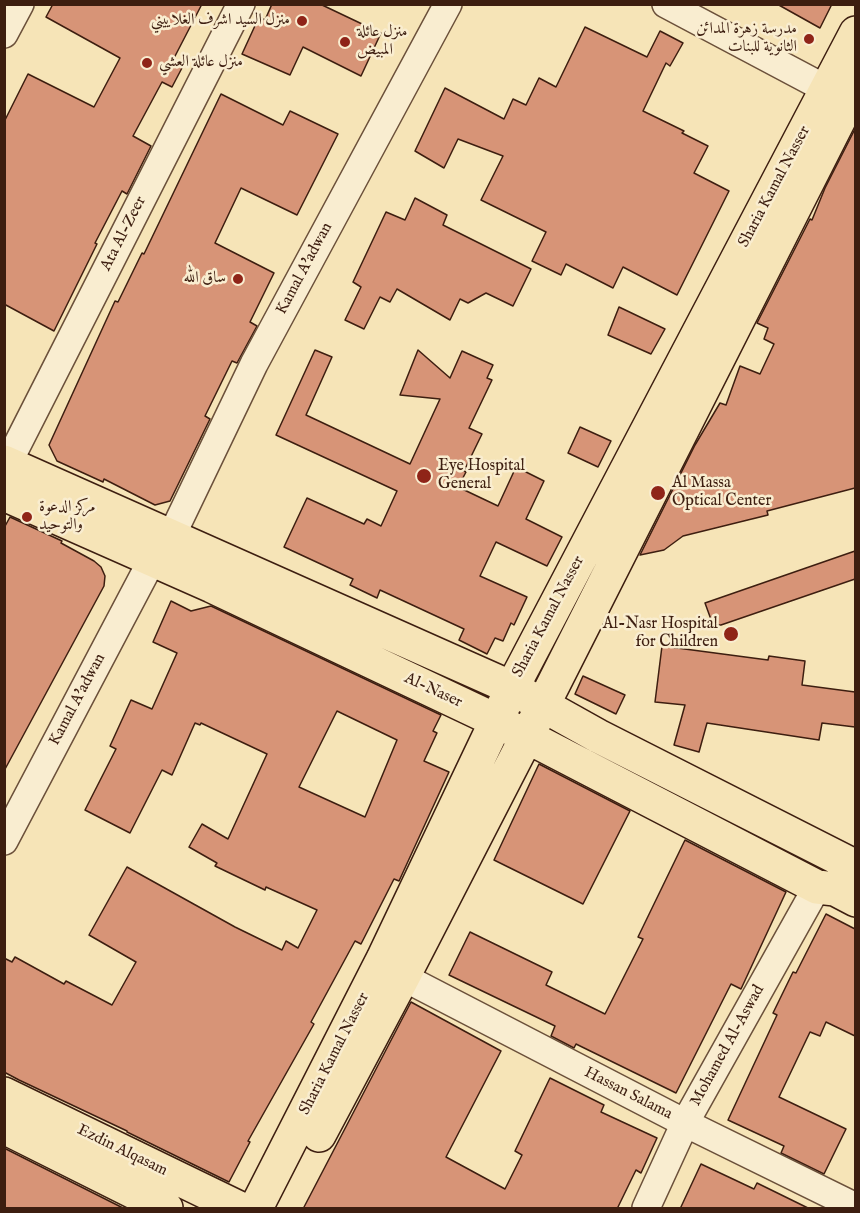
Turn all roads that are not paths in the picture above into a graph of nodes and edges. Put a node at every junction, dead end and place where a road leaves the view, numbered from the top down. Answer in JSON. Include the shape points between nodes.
{"nodes":[{"id":1,"x":20,"y":4,"type":"edge"},
{"id":2,"x":241,"y":4,"type":"edge"},
{"id":3,"x":448,"y":4,"type":"edge"},
{"id":4,"x":666,"y":4,"type":"edge"},
{"id":5,"x":855,"y":33,"type":"edge"},
{"id":6,"x":4,"y":34,"type":"edge"},
{"id":7,"x":843,"y":92,"type":"edge"},
{"id":8,"x":6,"y":473,"type":"edge"},
{"id":9,"x":161,"y":548,"type":"junction"},
{"id":10,"x":512,"y":688,"type":"junction"},
{"id":11,"x":543,"y":705,"type":"junction"},
{"id":12,"x":496,"y":721,"type":"junction"},
{"id":13,"x":525,"y":736,"type":"junction"},
{"id":14,"x":4,"y":841,"type":"edge"},
{"id":15,"x":855,"y":867,"type":"edge"},
{"id":16,"x":817,"y":887,"type":"junction"},
{"id":17,"x":855,"y":900,"type":"edge"},
{"id":18,"x":403,"y":977,"type":"junction"},
{"id":19,"x":4,"y":1094,"type":"edge"},
{"id":20,"x":685,"y":1123,"type":"junction"},
{"id":21,"x":4,"y":1127,"type":"edge"},
{"id":22,"x":855,"y":1207,"type":"edge"},
{"id":23,"x":166,"y":1209,"type":"edge"},
{"id":24,"x":239,"y":1209,"type":"edge"},
{"id":25,"x":256,"y":1209,"type":"edge"},
{"id":26,"x":280,"y":1209,"type":"edge"},
{"id":27,"x":646,"y":1209,"type":"edge"}],
"edges":[{"from":1,"to":6,"type":"street"},
{"from":2,"to":8,"type":"street","name":"Ata Al-Zeer"},
{"from":3,"to":9,"type":"street","name":"Kamal A'adwan","via":[[254,364]]},
{"from":4,"to":7,"type":"street"},
{"from":5,"to":7,"type":"main road","name":"Sharia Kamal Nasser"},
{"from":7,"to":10,"type":"main road","name":"Sharia Kamal Nasser"},
{"from":7,"to":11,"type":"main road","name":"Sharia Kamal Nasser"},
{"from":8,"to":9,"type":"main road","name":"Al-Naser"},
{"from":9,"to":10,"type":"main road","name":"Al-Naser"},
{"from":9,"to":12,"type":"main road","name":"Al-Naser"},
{"from":9,"to":14,"type":"street","name":"Kamal A'adwan"},
{"from":10,"to":11,"type":"main road","name":"Al-Naser"},
{"from":10,"to":12,"type":"main road","name":"Sharia Kamal Nasser"},
{"from":11,"to":13,"type":"main road","name":"Sharia Kamal Nasser"},
{"from":11,"to":15,"type":"main road","name":"Al-Naser"},
{"from":12,"to":13,"type":"main road","name":"Al-Naser"},
{"from":12,"to":25,"type":"main road","name":"Sharia Kamal Nasser","via":[[383,959]]},
{"from":13,"to":16,"type":"main road","name":"Al-Naser"},
{"from":13,"to":18,"type":"main road","name":"Sharia Kamal Nasser"},
{"from":16,"to":17,"type":"main road","name":"Al-Naser","via":[[835,889]]},
{"from":16,"to":20,"type":"street","name":"Mohamed Al-Aswad"},
{"from":18,"to":20,"type":"street","name":"Hassan Salama"},
{"from":18,"to":26,"type":"main road","name":"Sharia Kamal Nasser"},
{"from":19,"to":24,"type":"main road","name":"Ezdin Alqasam"},
{"from":20,"to":22,"type":"street","name":"Hassan Salama"},
{"from":20,"to":27,"type":"street","name":"Mohamed Al-Aswad"},
{"from":21,"to":23,"type":"main road","name":"Ezdin Alqasam"}]}
